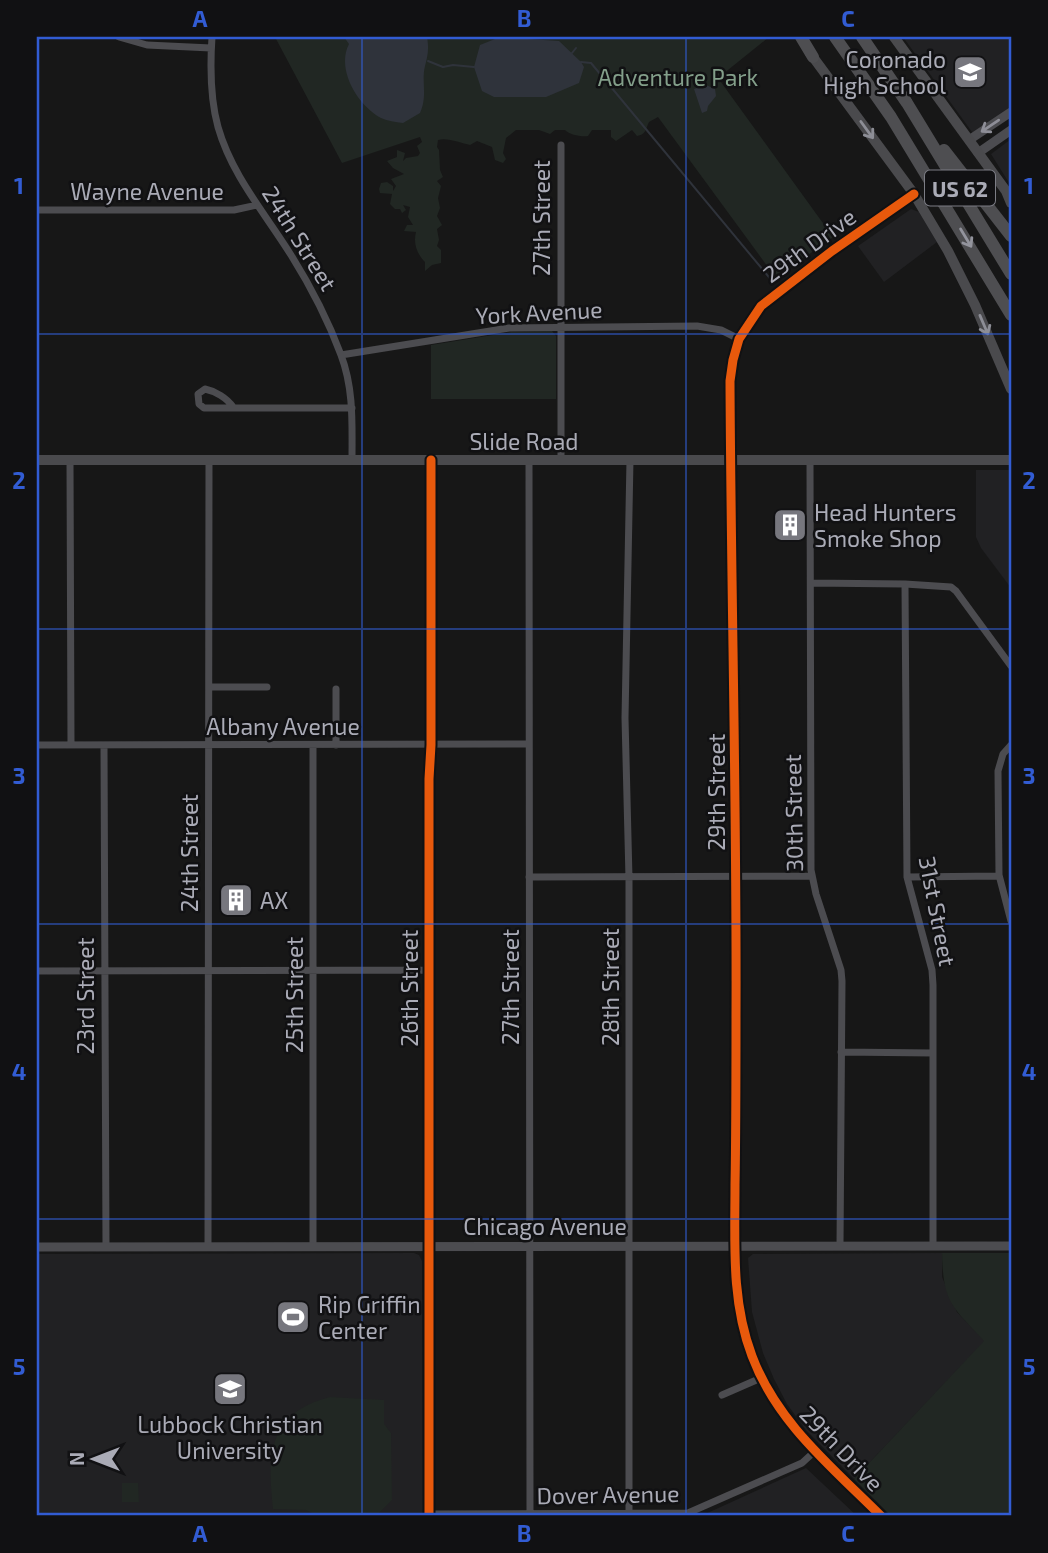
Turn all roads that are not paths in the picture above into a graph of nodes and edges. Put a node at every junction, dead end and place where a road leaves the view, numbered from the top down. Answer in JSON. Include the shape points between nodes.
{"nodes":[{"id":1,"x":119,"y":37,"type":"edge"},
{"id":2,"x":212,"y":37,"type":"edge"},
{"id":3,"x":799,"y":37,"type":"edge"},
{"id":4,"x":835,"y":37,"type":"edge"},
{"id":5,"x":862,"y":37,"type":"edge"},
{"id":6,"x":894,"y":37,"type":"edge"},
{"id":7,"x":211,"y":48,"type":"junction"},
{"id":8,"x":813,"y":57,"type":"joint"},
{"id":9,"x":907,"y":103,"type":"junction"},
{"id":10,"x":1011,"y":112,"type":"edge"},
{"id":11,"x":1011,"y":130,"type":"edge"},
{"id":12,"x":969,"y":140,"type":"junction"},
{"id":13,"x":561,"y":145,"type":"dead end"},
{"id":14,"x":978,"y":153,"type":"junction"},
{"id":15,"x":914,"y":194,"type":"junction"},
{"id":16,"x":1011,"y":203,"type":"edge"},
{"id":17,"x":257,"y":205,"type":"junction"},
{"id":18,"x":37,"y":211,"type":"edge"},
{"id":19,"x":1011,"y":236,"type":"edge"},
{"id":20,"x":1011,"y":274,"type":"edge"},
{"id":21,"x":1011,"y":315,"type":"edge"},
{"id":22,"x":560,"y":326,"type":"junction"},
{"id":23,"x":739,"y":339,"type":"junction"},
{"id":24,"x":341,"y":355,"type":"junction"},
{"id":25,"x":1011,"y":389,"type":"edge"},
{"id":26,"x":233,"y":407,"type":"junction"},
{"id":27,"x":352,"y":408,"type":"junction"},
{"id":28,"x":1011,"y":452,"type":"edge"},
{"id":29,"x":810,"y":459,"type":"junction"},
{"id":30,"x":1006,"y":459,"type":"edge"},
{"id":31,"x":37,"y":460,"type":"edge"},
{"id":32,"x":70,"y":460,"type":"junction"},
{"id":33,"x":352,"y":460,"type":"junction"},
{"id":34,"x":432,"y":460,"type":"junction"},
{"id":35,"x":529,"y":460,"type":"junction"},
{"id":36,"x":561,"y":460,"type":"junction"},
{"id":37,"x":630,"y":460,"type":"junction"},
{"id":38,"x":731,"y":460,"type":"junction"},
{"id":39,"x":209,"y":461,"type":"junction"},
{"id":40,"x":810,"y":583,"type":"junction"},
{"id":41,"x":905,"y":584,"type":"junction"},
{"id":42,"x":1011,"y":666,"type":"edge"},
{"id":43,"x":209,"y":687,"type":"junction"},
{"id":44,"x":268,"y":687,"type":"dead end"},
{"id":45,"x":336,"y":689,"type":"dead end"},
{"id":46,"x":529,"y":744,"type":"junction"},
{"id":47,"x":37,"y":745,"type":"edge"},
{"id":48,"x":71,"y":745,"type":"junction"},
{"id":49,"x":104,"y":745,"type":"junction"},
{"id":50,"x":209,"y":745,"type":"junction"},
{"id":51,"x":313,"y":745,"type":"junction"},
{"id":52,"x":336,"y":745,"type":"junction"},
{"id":53,"x":431,"y":745,"type":"junction"},
{"id":54,"x":1011,"y":745,"type":"edge"},
{"id":55,"x":812,"y":876,"type":"junction"},
{"id":56,"x":999,"y":876,"type":"junction"},
{"id":57,"x":529,"y":877,"type":"junction"},
{"id":58,"x":907,"y":877,"type":"junction"},
{"id":59,"x":629,"y":878,"type":"junction"},
{"id":60,"x":736,"y":878,"type":"junction"},
{"id":61,"x":1011,"y":921,"type":"edge"},
{"id":62,"x":313,"y":970,"type":"junction"},
{"id":63,"x":429,"y":970,"type":"junction"},
{"id":64,"x":37,"y":971,"type":"edge"},
{"id":65,"x":105,"y":971,"type":"junction"},
{"id":66,"x":208,"y":971,"type":"junction"},
{"id":67,"x":841,"y":1052,"type":"junction"},
{"id":68,"x":933,"y":1053,"type":"junction"},
{"id":69,"x":208,"y":1246,"type":"junction"},
{"id":70,"x":313,"y":1246,"type":"junction"},
{"id":71,"x":428,"y":1246,"type":"junction"},
{"id":72,"x":529,"y":1246,"type":"junction"},
{"id":73,"x":630,"y":1246,"type":"junction"},
{"id":74,"x":735,"y":1246,"type":"junction"},
{"id":75,"x":840,"y":1246,"type":"junction"},
{"id":76,"x":933,"y":1246,"type":"junction"},
{"id":77,"x":1011,"y":1246,"type":"edge"},
{"id":78,"x":37,"y":1247,"type":"edge"},
{"id":79,"x":106,"y":1247,"type":"junction"},
{"id":80,"x":761,"y":1378,"type":"junction"},
{"id":81,"x":722,"y":1395,"type":"dead end"},
{"id":82,"x":814,"y":1452,"type":"junction"},
{"id":83,"x":530,"y":1514,"type":"junction"},
{"id":84,"x":629,"y":1514,"type":"junction"},
{"id":85,"x":429,"y":1515,"type":"edge"},
{"id":86,"x":881,"y":1516,"type":"edge"}],
"edges":[{"from":1,"to":7,"type":"street","via":[[147,45]]},
{"from":2,"to":7,"type":"street","name":"24th Street"},
{"from":3,"to":8,"type":"highway"},
{"from":4,"to":21,"type":"highway","number":"US 62","one_way":true,"via":[[891,117]]},
{"from":5,"to":9,"type":"highway","number":"US 62"},
{"from":6,"to":12,"type":"main road"},
{"from":7,"to":17,"type":"street","name":"24th Street","via":[[218,127],[234,168]]},
{"from":8,"to":15,"type":"main road","one_way":true},
{"from":9,"to":19,"type":"highway"},
{"from":9,"to":20,"type":"highway","number":"US 62"},
{"from":10,"to":12,"type":"street","one_way":true},
{"from":11,"to":14,"type":"street"},
{"from":12,"to":14,"type":"main road"},
{"from":13,"to":22,"type":"street","name":"27th Street"},
{"from":14,"to":16,"type":"main road"},
{"from":15,"to":23,"type":"street","name":"29th Drive","via":[[770,297]]},
{"from":15,"to":25,"type":"main road","one_way":true,"via":[[954,262]]},
{"from":17,"to":18,"type":"street","name":"Wayne Avenue","via":[[234,210]]},
{"from":17,"to":24,"type":"street","name":"24th Street","via":[[309,285]]},
{"from":22,"to":23,"type":"street","name":"York Avenue","via":[[698,326]]},
{"from":22,"to":24,"type":"street","name":"York Avenue","via":[[509,328]]},
{"from":22,"to":36,"type":"street","name":"27th Street"},
{"from":23,"to":38,"type":"street","name":"29th Street","via":[[730,381]]},
{"from":24,"to":27,"type":"street","name":"24th Street"},
{"from":26,"to":26,"type":"street","via":[[208,389],[198,394],[201,407]]},
{"from":26,"to":27,"type":"street"},
{"from":27,"to":33,"type":"street","name":"24th Street"},
{"from":28,"to":30,"type":"main road"},
{"from":29,"to":30,"type":"main road","name":"Slide Road"},
{"from":29,"to":38,"type":"main road","name":"Slide Road"},
{"from":29,"to":40,"type":"street","name":"30th Street"},
{"from":31,"to":32,"type":"main road","name":"Slide Road"},
{"from":32,"to":39,"type":"main road","name":"Slide Road"},
{"from":32,"to":48,"type":"street"},
{"from":33,"to":34,"type":"main road","name":"Slide Road"},
{"from":33,"to":39,"type":"main road","name":"Slide Road"},
{"from":34,"to":35,"type":"main road","name":"Slide Road"},
{"from":34,"to":53,"type":"street","name":"26th Street"},
{"from":35,"to":36,"type":"main road","name":"Slide Road"},
{"from":35,"to":46,"type":"street","name":"27th Street"},
{"from":36,"to":37,"type":"main road","name":"Slide Road"},
{"from":37,"to":38,"type":"main road","name":"Slide Road"},
{"from":37,"to":59,"type":"street","name":"28th Street","via":[[625,719]]},
{"from":38,"to":60,"type":"street","name":"29th Street"},
{"from":39,"to":43,"type":"street","name":"24th Street"},
{"from":40,"to":41,"type":"street"},
{"from":40,"to":55,"type":"street","name":"30th Street"},
{"from":41,"to":42,"type":"street","via":[[957,591]]},
{"from":41,"to":58,"type":"street","name":"31st Street"},
{"from":43,"to":44,"type":"street"},
{"from":43,"to":50,"type":"street","name":"24th Street"},
{"from":45,"to":52,"type":"street"},
{"from":46,"to":53,"type":"street","name":"Albany Avenue"},
{"from":46,"to":57,"type":"street","name":"27th Street"},
{"from":47,"to":48,"type":"street","name":"Albany Avenue"},
{"from":48,"to":49,"type":"street","name":"Albany Avenue"},
{"from":49,"to":50,"type":"street","name":"Albany Avenue"},
{"from":49,"to":65,"type":"street","name":"23rd Street"},
{"from":50,"to":51,"type":"street","name":"Albany Avenue"},
{"from":50,"to":66,"type":"street","name":"24th Street"},
{"from":51,"to":52,"type":"street","name":"Albany Avenue"},
{"from":51,"to":62,"type":"street","name":"25th Street"},
{"from":52,"to":53,"type":"street","name":"Albany Avenue"},
{"from":53,"to":63,"type":"street","name":"26th Street"},
{"from":54,"to":56,"type":"street","via":[[998,771]]},
{"from":55,"to":60,"type":"street"},
{"from":55,"to":67,"type":"street","name":"30th Street","via":[[841,970]]},
{"from":56,"to":58,"type":"street"},
{"from":56,"to":61,"type":"street"},
{"from":57,"to":59,"type":"street"},
{"from":57,"to":72,"type":"street","name":"27th Street"},
{"from":58,"to":68,"type":"street","name":"31st Street","via":[[932,970]]},
{"from":59,"to":60,"type":"street"},
{"from":59,"to":73,"type":"street","name":"28th Street"},
{"from":60,"to":74,"type":"street","name":"29th Street"},
{"from":62,"to":63,"type":"street"},
{"from":62,"to":66,"type":"street"},
{"from":62,"to":70,"type":"street","name":"25th Street"},
{"from":63,"to":71,"type":"street","name":"26th Street"},
{"from":64,"to":65,"type":"street"},
{"from":65,"to":66,"type":"street"},
{"from":65,"to":79,"type":"street","name":"23rd Street"},
{"from":66,"to":69,"type":"street","name":"24th Street"},
{"from":67,"to":68,"type":"street"},
{"from":67,"to":75,"type":"street","name":"30th Street"},
{"from":68,"to":76,"type":"street","name":"31st Street"},
{"from":69,"to":70,"type":"street","name":"Chicago Avenue"},
{"from":69,"to":79,"type":"street","name":"Chicago Avenue"},
{"from":70,"to":71,"type":"street","name":"Chicago Avenue"},
{"from":71,"to":72,"type":"street","name":"Chicago Avenue"},
{"from":71,"to":85,"type":"street","name":"26th Street"},
{"from":72,"to":73,"type":"street","name":"Chicago Avenue"},
{"from":72,"to":83,"type":"street","name":"27th Street"},
{"from":73,"to":74,"type":"street","name":"Chicago Avenue"},
{"from":73,"to":84,"type":"street","name":"28th Street"},
{"from":74,"to":75,"type":"street","name":"Chicago Avenue"},
{"from":74,"to":80,"type":"street","name":"29th Drive","via":[[741,1322]]},
{"from":75,"to":76,"type":"street","name":"Chicago Avenue"},
{"from":76,"to":77,"type":"street","name":"Chicago Avenue"},
{"from":78,"to":79,"type":"street","name":"Chicago Avenue"},
{"from":80,"to":81,"type":"street"},
{"from":80,"to":82,"type":"street","name":"29th Drive"},
{"from":82,"to":84,"type":"street","name":"Dover Avenue","via":[[802,1462],[695,1511]]},
{"from":82,"to":86,"type":"street","name":"29th Drive"},
{"from":83,"to":84,"type":"street","name":"Dover Avenue"},
{"from":83,"to":85,"type":"street","name":"Dover Avenue"}]}
